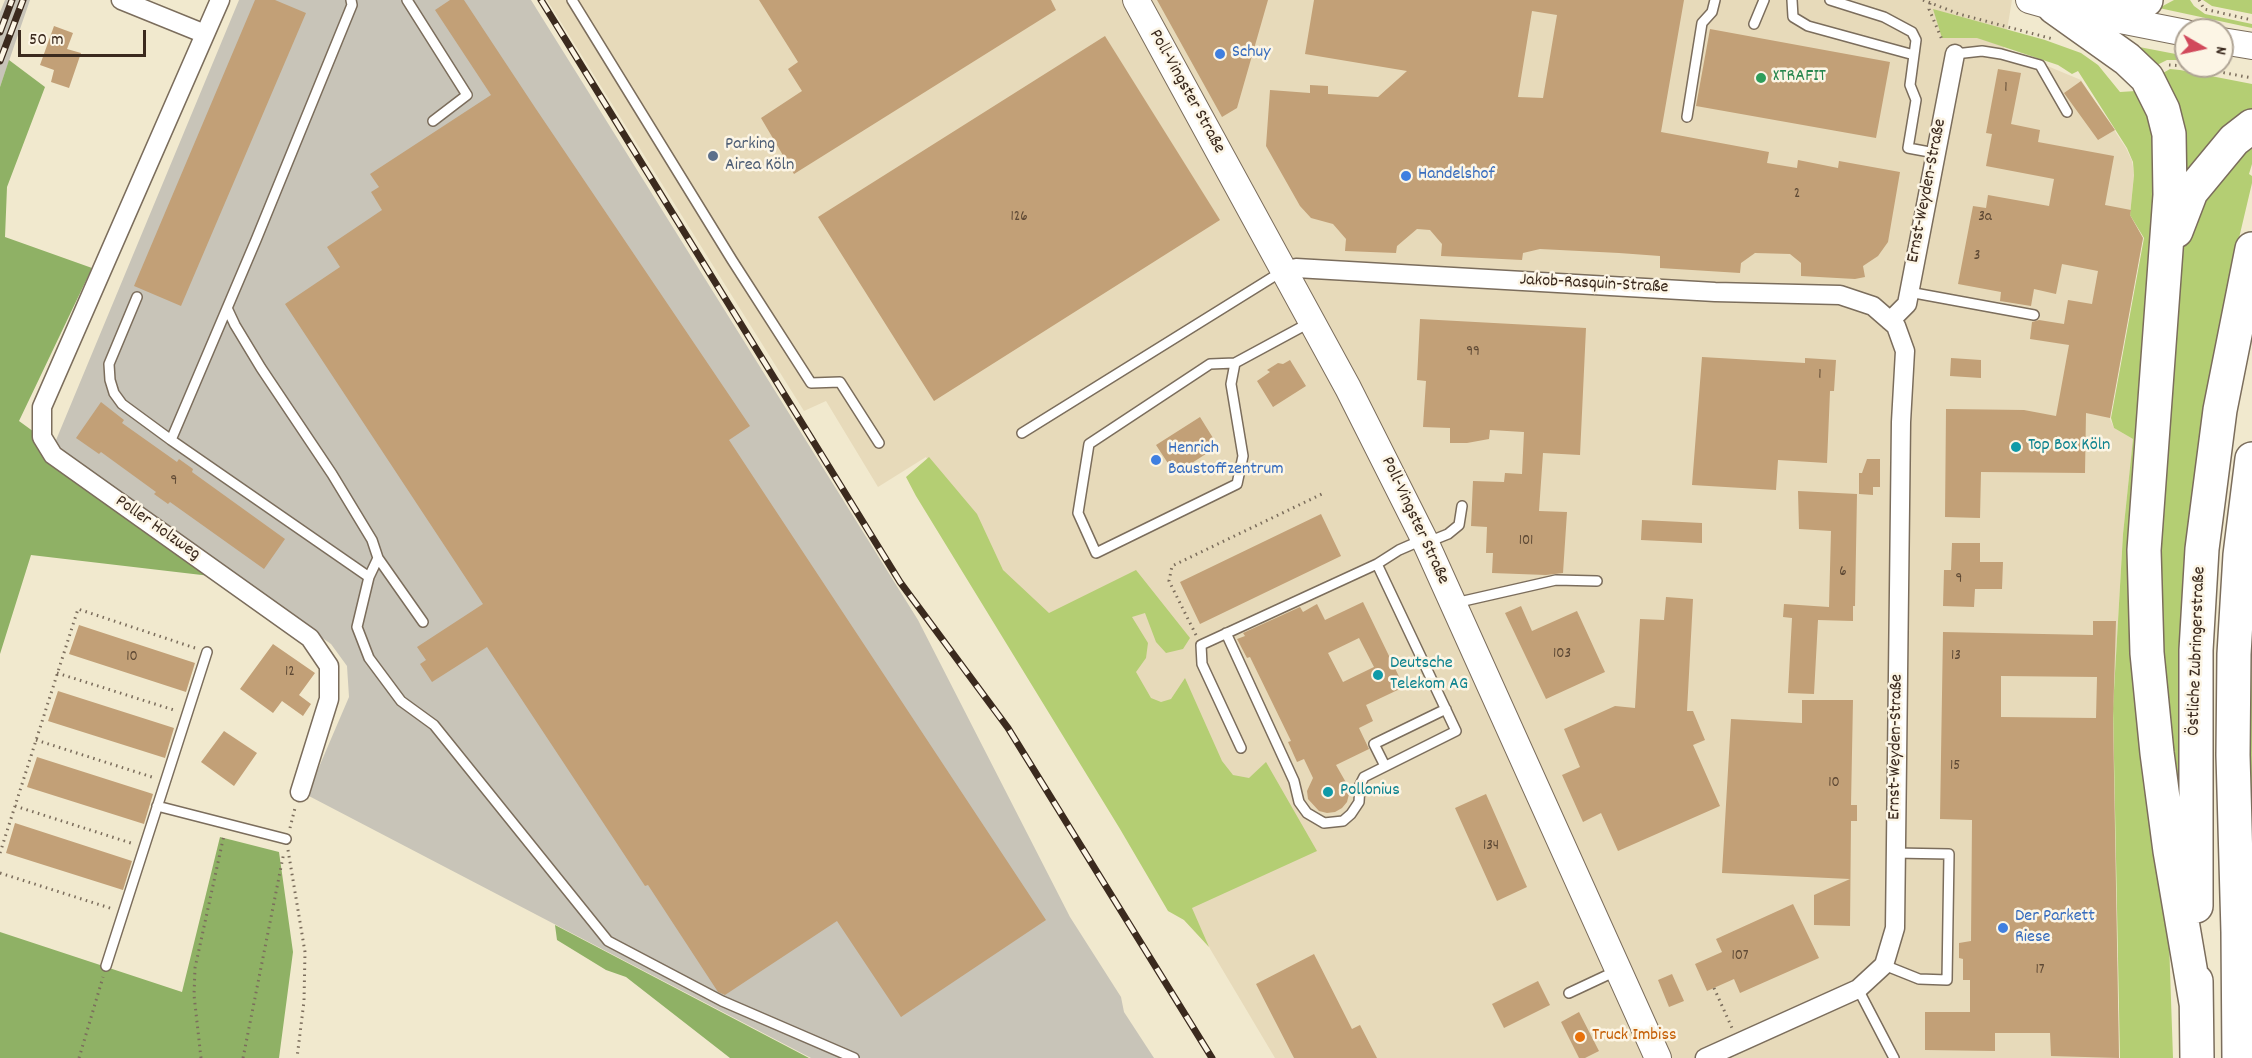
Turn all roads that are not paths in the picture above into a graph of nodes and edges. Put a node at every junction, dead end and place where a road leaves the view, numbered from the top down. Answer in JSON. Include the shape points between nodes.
{"nodes":[{"id":1,"x":121,"y":0,"type":"edge"},
{"id":2,"x":220,"y":0,"type":"edge"},
{"id":3,"x":351,"y":0,"type":"edge"},
{"id":4,"x":407,"y":0,"type":"edge"},
{"id":5,"x":572,"y":0,"type":"edge"},
{"id":6,"x":1136,"y":0,"type":"edge"},
{"id":7,"x":1715,"y":0,"type":"edge"},
{"id":8,"x":1764,"y":0,"type":"edge"},
{"id":9,"x":1792,"y":0,"type":"edge"},
{"id":10,"x":1830,"y":0,"type":"edge"},
{"id":11,"x":2146,"y":0,"type":"edge"},
{"id":12,"x":2042,"y":4,"type":"edge"},
{"id":13,"x":1754,"y":24,"type":"dead end"},
{"id":14,"x":2174,"y":31,"type":"edge"},
{"id":15,"x":205,"y":34,"type":"junction"},
{"id":16,"x":2234,"y":42,"type":"edge"},
{"id":17,"x":2252,"y":46,"type":"edge"},
{"id":18,"x":1954,"y":54,"type":"joint"},
{"id":19,"x":1914,"y":55,"type":"junction"},
{"id":20,"x":2067,"y":112,"type":"dead end"},
{"id":21,"x":1686,"y":117,"type":"dead end"},
{"id":22,"x":433,"y":121,"type":"dead end"},
{"id":23,"x":2252,"y":126,"type":"edge"},
{"id":24,"x":1935,"y":153,"type":"junction"},
{"id":25,"x":2252,"y":249,"type":"edge"},
{"id":26,"x":1285,"y":273,"type":"junction"},
{"id":27,"x":2163,"y":282,"type":"junction"},
{"id":28,"x":1909,"y":292,"type":"junction"},
{"id":29,"x":137,"y":297,"type":"dead end"},
{"id":30,"x":227,"y":308,"type":"junction"},
{"id":31,"x":2034,"y":315,"type":"dead end"},
{"id":32,"x":1312,"y":322,"type":"junction"},
{"id":33,"x":1893,"y":323,"type":"junction"},
{"id":34,"x":1235,"y":363,"type":"junction"},
{"id":35,"x":1022,"y":433,"type":"dead end"},
{"id":36,"x":171,"y":440,"type":"junction"},
{"id":37,"x":879,"y":443,"type":"dead end"},
{"id":38,"x":2252,"y":459,"type":"edge"},
{"id":39,"x":1462,"y":506,"type":"dead end"},
{"id":40,"x":1425,"y":541,"type":"junction"},
{"id":41,"x":378,"y":558,"type":"junction"},
{"id":42,"x":1377,"y":564,"type":"junction"},
{"id":43,"x":369,"y":577,"type":"junction"},
{"id":44,"x":1597,"y":581,"type":"dead end"},
{"id":45,"x":1453,"y":604,"type":"junction"},
{"id":46,"x":423,"y":622,"type":"dead end"},
{"id":47,"x":1226,"y":633,"type":"junction"},
{"id":48,"x":207,"y":652,"type":"road end"},
{"id":49,"x":1446,"y":709,"type":"junction"},
{"id":50,"x":1242,"y":748,"type":"dead end"},
{"id":51,"x":1385,"y":766,"type":"junction"},
{"id":52,"x":300,"y":792,"type":"road end"},
{"id":53,"x":158,"y":806,"type":"junction"},
{"id":54,"x":286,"y":839,"type":"road end"},
{"id":55,"x":1895,"y":853,"type":"junction"},
{"id":56,"x":2252,"y":884,"type":"edge"},
{"id":57,"x":2238,"y":932,"type":"junction"},
{"id":58,"x":1884,"y":965,"type":"junction"},
{"id":59,"x":106,"y":966,"type":"road end"},
{"id":60,"x":1618,"y":970,"type":"junction"},
{"id":61,"x":1858,"y":989,"type":"junction"},
{"id":62,"x":1569,"y":993,"type":"dead end"},
{"id":63,"x":2196,"y":1003,"type":"junction"},
{"id":64,"x":854,"y":1058,"type":"edge"},
{"id":65,"x":1658,"y":1058,"type":"edge"},
{"id":66,"x":1705,"y":1058,"type":"edge"},
{"id":67,"x":1894,"y":1058,"type":"edge"},
{"id":68,"x":2197,"y":1058,"type":"edge"},
{"id":69,"x":2239,"y":1058,"type":"edge"}],
"edges":[{"from":1,"to":15,"type":"street"},
{"from":2,"to":15,"type":"street","name":"Poller Holzweg"},
{"from":3,"to":30,"type":"lane"},
{"from":4,"to":22,"type":"lane","via":[[467,95]]},
{"from":5,"to":37,"type":"lane","via":[[811,383],[840,382]]},
{"from":6,"to":26,"type":"street","name":"Poll-Vingster Straße"},
{"from":7,"to":21,"type":"lane","via":[[1712,12],[1702,23]]},
{"from":8,"to":13,"type":"lane"},
{"from":9,"to":19,"type":"lane","via":[[1793,17],[1808,26]]},
{"from":10,"to":19,"type":"lane","via":[[1884,17],[1912,32],[1916,40]]},
{"from":11,"to":12,"type":"highway","via":[[2130,6]]},
{"from":12,"to":14,"type":"street"},
{"from":12,"to":27,"type":"highway","via":[[2127,59],[2146,78],[2163,110],[2169,134],[2170,195]]},
{"from":15,"to":52,"type":"street","name":"Poller Holzweg","via":[[42,407],[42,437],[53,455],[310,638],[329,666],[329,699]]},
{"from":16,"to":17,"type":"street"},
{"from":18,"to":20,"type":"lane","via":[[1992,52],[2040,65]]},
{"from":18,"to":24,"type":"street","name":"Ernst-Weyden-Straße"},
{"from":19,"to":24,"type":"lane","via":[[1910,85],[1917,100],[1908,148]]},
{"from":23,"to":27,"type":"highway","via":[[2234,140],[2191,192],[2174,236]]},
{"from":24,"to":28,"type":"street","name":"Ernst-Weyden-Straße"},
{"from":25,"to":63,"type":"highway","name":"Östliche Zubringerstraße","via":[[2220,410],[2202,549],[2196,650]]},
{"from":26,"to":32,"type":"street","name":"Poll-Vingster Straße"},
{"from":26,"to":33,"type":"street","name":"Jakob-Rasquin-Straße","via":[[1296,268],[1715,292],[1840,295],[1873,306]]},
{"from":26,"to":35,"type":"lane"},
{"from":27,"to":63,"type":"highway","via":[[2144,550],[2147,653],[2170,851]]},
{"from":28,"to":31,"type":"lane"},
{"from":28,"to":33,"type":"street","name":"Ernst-Weyden-Straße","via":[[1907,304]]},
{"from":29,"to":36,"type":"lane","via":[[109,364],[110,380],[122,404]]},
{"from":30,"to":36,"type":"lane"},
{"from":30,"to":41,"type":"lane","via":[[372,540]]},
{"from":32,"to":34,"type":"lane"},
{"from":32,"to":40,"type":"street","name":"Poll-Vingster Straße"},
{"from":33,"to":55,"type":"street","name":"Ernst-Weyden-Straße","via":[[1905,351]]},
{"from":34,"to":34,"type":"lane","via":[[1231,384],[1243,456],[1237,484],[1096,553],[1078,513],[1089,444],[1210,364]]},
{"from":36,"to":43,"type":"lane"},
{"from":38,"to":57,"type":"highway","name":"Östliche Zubringerstraße","via":[[2240,555],[2234,654]]},
{"from":39,"to":40,"type":"lane","via":[[1459,525],[1448,534]]},
{"from":40,"to":42,"type":"lane","via":[[1399,550]]},
{"from":40,"to":45,"type":"street","name":"Poll-Vingster Straße"},
{"from":41,"to":43,"type":"lane"},
{"from":41,"to":46,"type":"lane"},
{"from":42,"to":47,"type":"lane"},
{"from":42,"to":49,"type":"lane"},
{"from":43,"to":64,"type":"lane","via":[[357,627],[369,657],[401,701],[434,725],[608,941],[723,1002]]},
{"from":44,"to":45,"type":"lane","via":[[1556,580]]},
{"from":45,"to":60,"type":"street","name":"Poll-Vingster Straße"},
{"from":47,"to":50,"type":"lane","via":[[1201,645],[1202,664]]},
{"from":47,"to":51,"type":"lane","via":[[1306,813],[1324,823],[1343,821],[1359,802],[1364,777]]},
{"from":48,"to":53,"type":"lane"},
{"from":49,"to":51,"type":"lane","via":[[1456,731]]},
{"from":49,"to":51,"type":"lane","via":[[1374,744]]},
{"from":53,"to":54,"type":"lane"},
{"from":53,"to":59,"type":"lane"},
{"from":55,"to":58,"type":"street","name":"Ernst-Weyden-Straße","via":[[1895,928]]},
{"from":55,"to":58,"type":"lane","via":[[1949,854],[1947,980],[1919,979]]},
{"from":56,"to":57,"type":"highway"},
{"from":57,"to":69,"type":"highway","name":"Östliche Zubringerstraße"},
{"from":58,"to":61,"type":"street"},
{"from":60,"to":62,"type":"lane"},
{"from":60,"to":65,"type":"street","name":"Poll-Vingster Straße"},
{"from":61,"to":66,"type":"street"},
{"from":61,"to":67,"type":"lane"},
{"from":63,"to":68,"type":"highway","name":"Östliche Zubringerstraße"}]}
